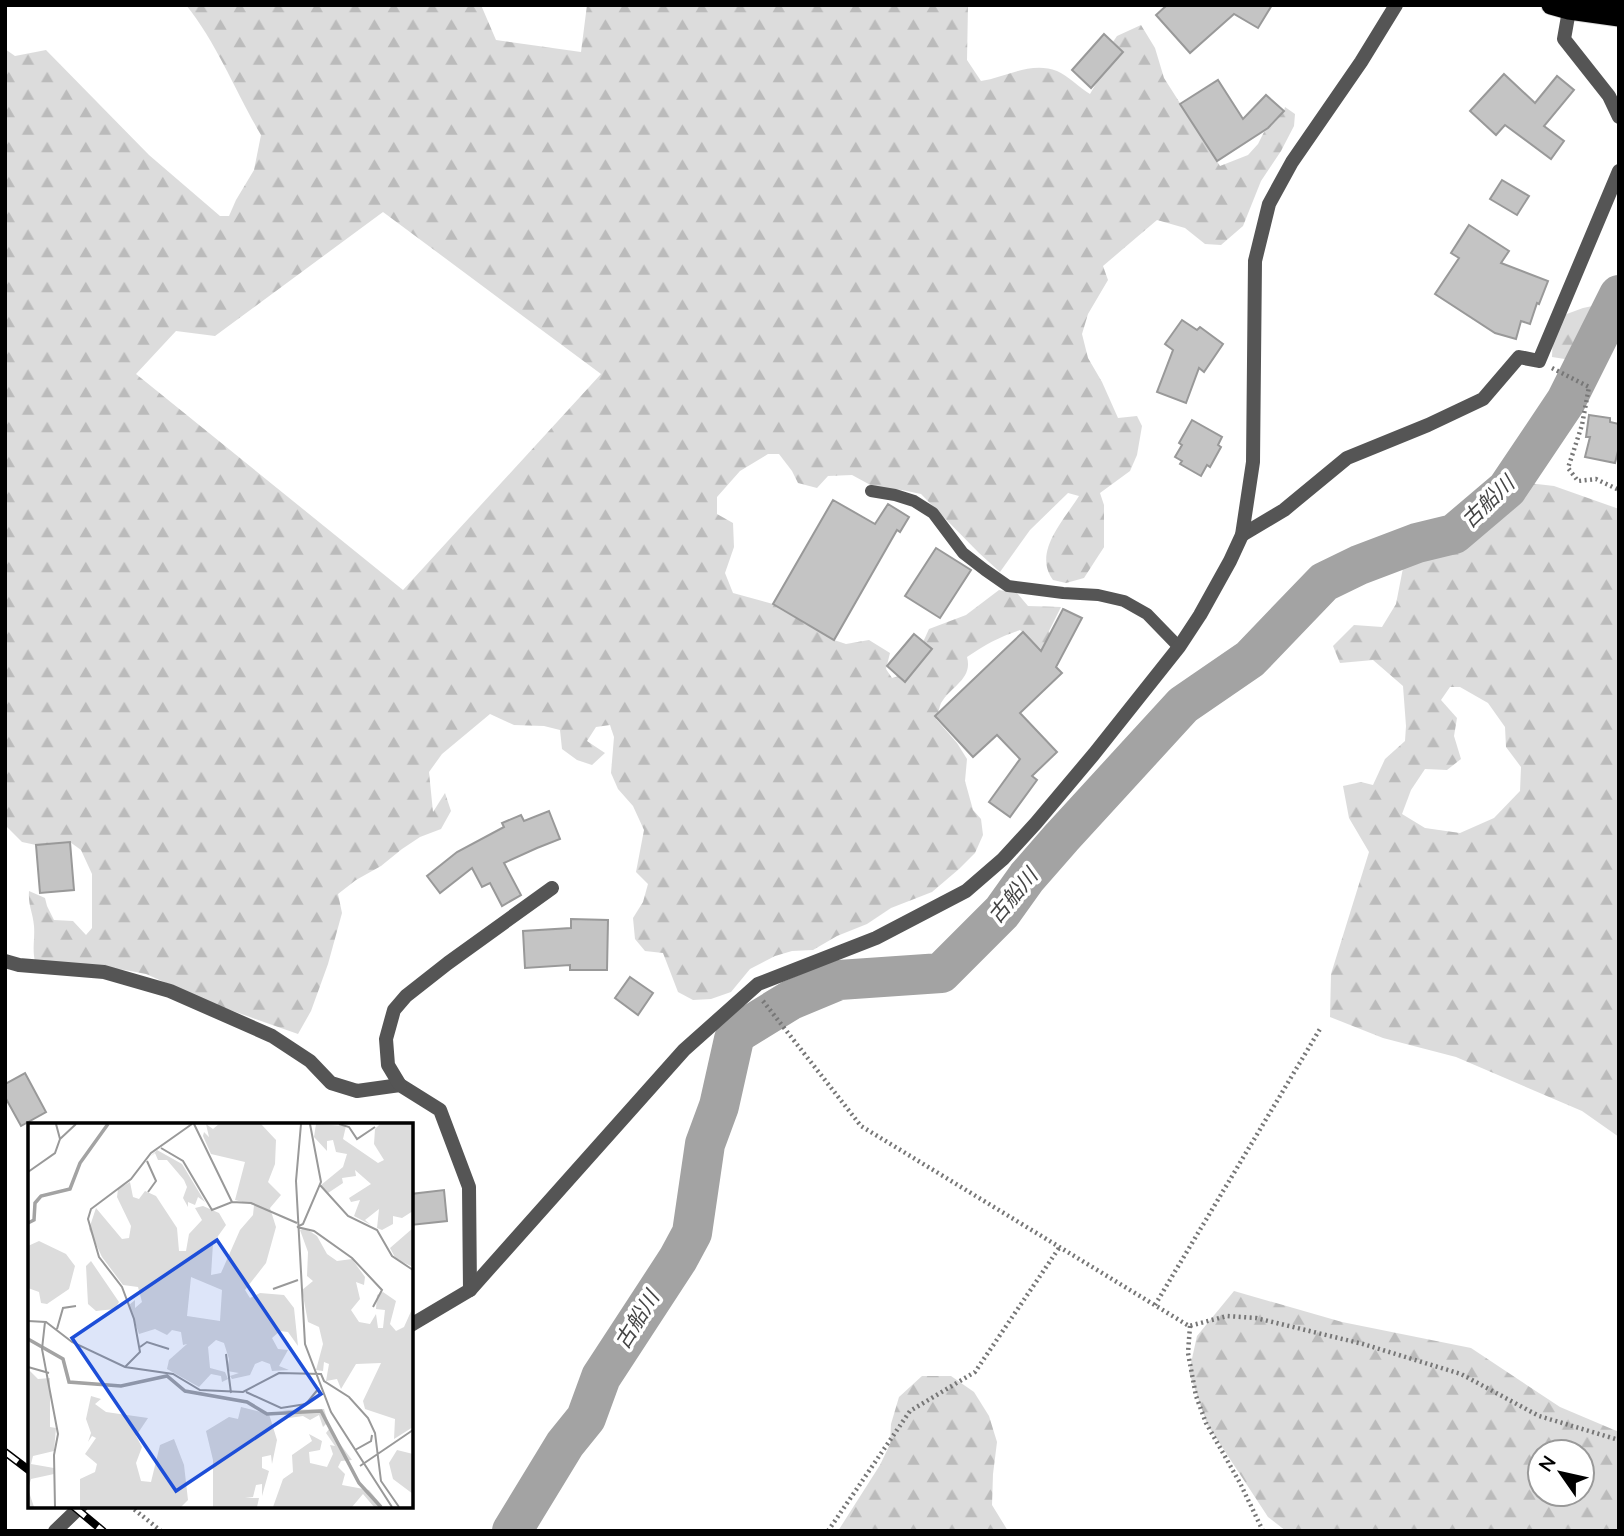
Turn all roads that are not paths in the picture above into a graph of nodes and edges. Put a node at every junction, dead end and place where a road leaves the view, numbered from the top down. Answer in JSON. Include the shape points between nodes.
{"nodes":[{"id":1,"x":1396,"y":5,"type":"edge"},
{"id":2,"x":1563,"y":7,"type":"edge"},
{"id":3,"x":1619,"y":17,"type":"edge"},
{"id":4,"x":1619,"y":117,"type":"edge"},
{"id":5,"x":1619,"y":171,"type":"edge"},
{"id":6,"x":871,"y":491,"type":"dead end"},
{"id":7,"x":1242,"y":535,"type":"junction"},
{"id":8,"x":1179,"y":647,"type":"junction"},
{"id":9,"x":552,"y":888,"type":"dead end"},
{"id":10,"x":5,"y":961,"type":"edge"},
{"id":11,"x":400,"y":1085,"type":"junction"},
{"id":12,"x":470,"y":1290,"type":"junction"},
{"id":13,"x":413,"y":1324,"type":"edge"},
{"id":14,"x":79,"y":1508,"type":"edge"},
{"id":15,"x":55,"y":1531,"type":"edge"}],
"edges":[{"from":1,"to":7,"type":"street","via":[[1269,204],[1255,261],[1253,462]]},
{"from":2,"to":3,"type":"highway"},
{"from":2,"to":4,"type":"street","via":[[1564,38],[1609,96]]},
{"from":5,"to":7,"type":"street","via":[[1539,361],[1519,357],[1483,399],[1347,458],[1283,510]]},
{"from":6,"to":8,"type":"lane","via":[[914,501],[933,513],[963,552],[1008,586],[1124,601],[1147,614]]},
{"from":7,"to":8,"type":"street"},
{"from":8,"to":12,"type":"street","via":[[1003,859],[966,891],[876,938],[758,984],[684,1050]]},
{"from":9,"to":11,"type":"street","via":[[448,962],[394,1010],[386,1039],[388,1065]]},
{"from":10,"to":11,"type":"street","via":[[104,972],[170,991],[272,1036],[310,1061],[331,1083],[357,1091]]},
{"from":11,"to":12,"type":"street","via":[[440,1110],[470,1187]]},
{"from":12,"to":13,"type":"street"},
{"from":14,"to":15,"type":"street"}]}
